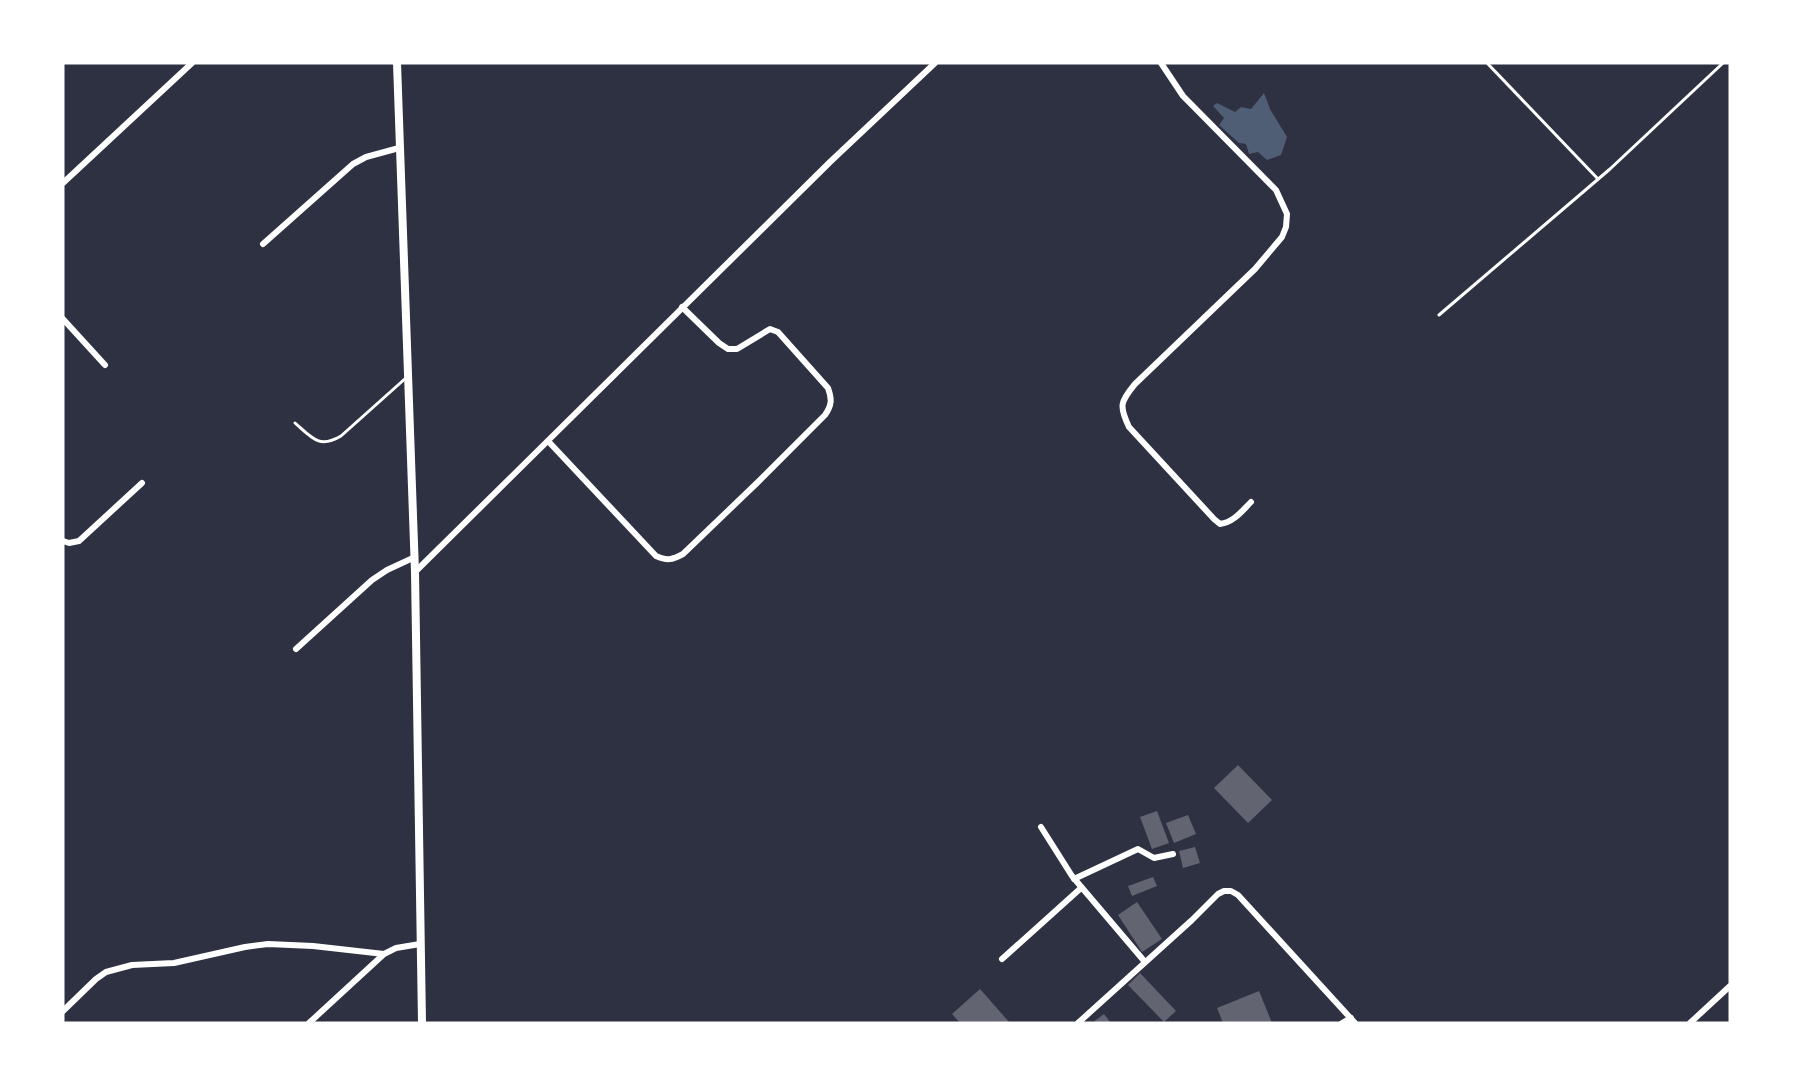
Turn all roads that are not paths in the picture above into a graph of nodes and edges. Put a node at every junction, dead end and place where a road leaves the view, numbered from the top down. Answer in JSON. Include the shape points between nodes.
{"nodes":[{"id":1,"x":192,"y":63,"type":"edge"},
{"id":2,"x":397,"y":63,"type":"edge"},
{"id":3,"x":935,"y":63,"type":"edge"},
{"id":4,"x":1161,"y":63,"type":"edge"},
{"id":5,"x":1724,"y":63,"type":"edge"},
{"id":6,"x":1488,"y":64,"type":"edge"},
{"id":7,"x":399,"y":148,"type":"junction"},
{"id":8,"x":1598,"y":180,"type":"junction"},
{"id":9,"x":63,"y":183,"type":"edge"},
{"id":10,"x":263,"y":244,"type":"dead end"},
{"id":11,"x":682,"y":307,"type":"junction"},
{"id":12,"x":1439,"y":315,"type":"dead end"},
{"id":13,"x":63,"y":319,"type":"edge"},
{"id":14,"x":105,"y":365,"type":"dead end"},
{"id":15,"x":408,"y":376,"type":"junction"},
{"id":16,"x":295,"y":423,"type":"dead end"},
{"id":17,"x":548,"y":441,"type":"junction"},
{"id":18,"x":142,"y":483,"type":"dead end"},
{"id":19,"x":1251,"y":502,"type":"dead end"},
{"id":20,"x":63,"y":541,"type":"edge"},
{"id":21,"x":414,"y":557,"type":"junction"},
{"id":22,"x":415,"y":572,"type":"junction"},
{"id":23,"x":296,"y":649,"type":"dead end"},
{"id":24,"x":1041,"y":827,"type":"dead end"},
{"id":25,"x":1173,"y":854,"type":"dead end"},
{"id":26,"x":1074,"y":879,"type":"junction"},
{"id":27,"x":1081,"y":888,"type":"junction"},
{"id":28,"x":420,"y":944,"type":"junction"},
{"id":29,"x":384,"y":954,"type":"junction"},
{"id":30,"x":1002,"y":959,"type":"dead end"},
{"id":31,"x":1145,"y":962,"type":"junction"},
{"id":32,"x":1730,"y":986,"type":"edge"},
{"id":33,"x":63,"y":1011,"type":"edge"},
{"id":34,"x":1353,"y":1021,"type":"edge"},
{"id":35,"x":309,"y":1023,"type":"edge"},
{"id":36,"x":422,"y":1023,"type":"edge"},
{"id":37,"x":1078,"y":1023,"type":"edge"},
{"id":38,"x":1342,"y":1023,"type":"edge"},
{"id":39,"x":1690,"y":1023,"type":"edge"}],
"edges":[{"from":1,"to":9,"type":"street"},
{"from":2,"to":7,"type":"street"},
{"from":3,"to":11,"type":"street"},
{"from":4,"to":19,"type":"street","via":[[1183,96],[1276,190],[1287,214],[1286,226],[1282,237],[1255,269],[1134,384],[1121,409],[1130,427],[1220,524],[1235,518]]},
{"from":5,"to":8,"type":"lane"},
{"from":6,"to":8,"type":"lane"},
{"from":7,"to":10,"type":"street","via":[[353,164]]},
{"from":7,"to":15,"type":"street"},
{"from":8,"to":12,"type":"lane"},
{"from":11,"to":17,"type":"street"},
{"from":11,"to":17,"type":"street","via":[[728,349],[737,350],[770,329],[778,332],[828,388],[831,407],[758,482],[672,560],[656,556]]},
{"from":13,"to":14,"type":"street"},
{"from":15,"to":16,"type":"lane","via":[[333,441],[317,441]]},
{"from":15,"to":21,"type":"street"},
{"from":17,"to":22,"type":"street"},
{"from":18,"to":20,"type":"street","via":[[79,541]]},
{"from":21,"to":22,"type":"street"},
{"from":21,"to":23,"type":"street","via":[[372,580]]},
{"from":22,"to":28,"type":"street"},
{"from":24,"to":26,"type":"street"},
{"from":25,"to":26,"type":"street","via":[[1154,858],[1138,849]]},
{"from":26,"to":27,"type":"street"},
{"from":27,"to":30,"type":"street"},
{"from":27,"to":31,"type":"street"},
{"from":28,"to":29,"type":"street"},
{"from":28,"to":36,"type":"street"},
{"from":29,"to":33,"type":"street","via":[[268,944],[174,963],[132,965],[106,972]]},
{"from":29,"to":35,"type":"street"},
{"from":31,"to":34,"type":"street","via":[[1218,894],[1231,891]]},
{"from":31,"to":37,"type":"street"},
{"from":32,"to":39,"type":"street"},
{"from":34,"to":38,"type":"street"}]}
